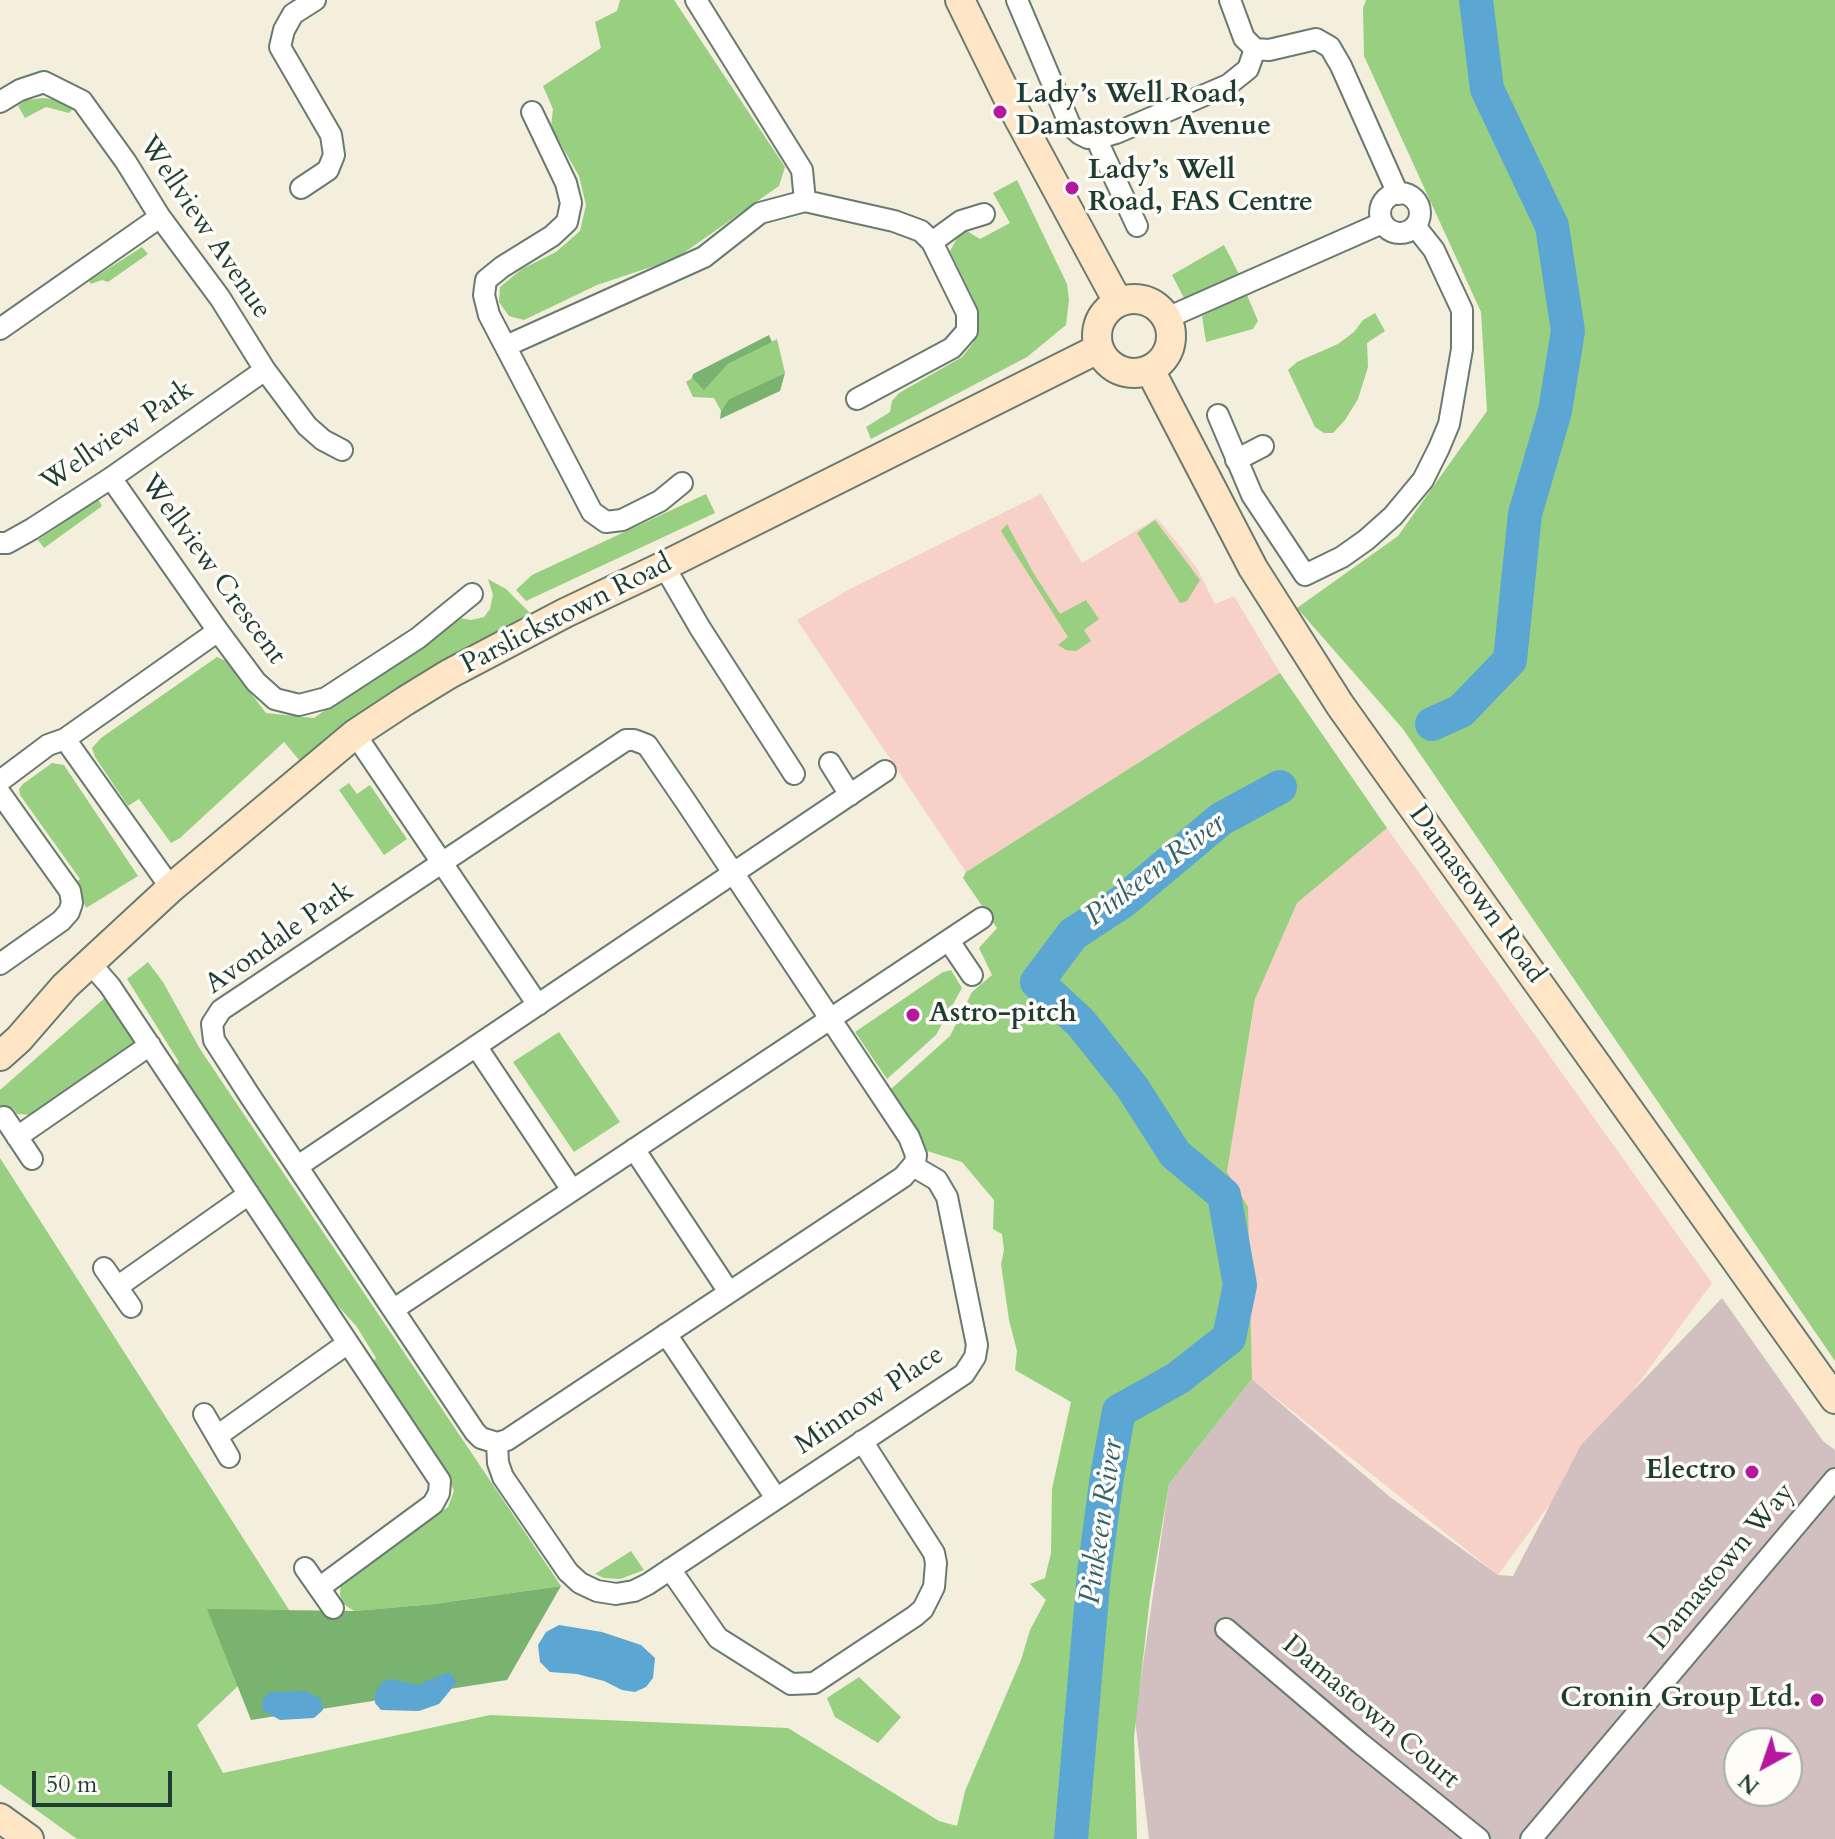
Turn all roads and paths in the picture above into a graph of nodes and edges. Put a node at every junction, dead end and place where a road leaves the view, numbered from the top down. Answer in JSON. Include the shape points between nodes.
{"nodes":[{"id":1,"x":315,"y":0,"type":"edge"},
{"id":2,"x":696,"y":0,"type":"edge"},
{"id":3,"x":960,"y":0,"type":"edge"},
{"id":4,"x":1017,"y":0,"type":"edge"},
{"id":5,"x":1230,"y":0,"type":"edge"},
{"id":6,"x":1255,"y":49,"type":"junction"},
{"id":7,"x":0,"y":102,"type":"edge"},
{"id":8,"x":532,"y":112,"type":"dead end"},
{"id":9,"x":1099,"y":138,"type":"junction"},
{"id":10,"x":301,"y":188,"type":"dead end"},
{"id":11,"x":1398,"y":194,"type":"junction"},
{"id":12,"x":805,"y":201,"type":"junction"},
{"id":13,"x":984,"y":214,"type":"dead end"},
{"id":14,"x":160,"y":217,"type":"junction"},
{"id":15,"x":1382,"y":223,"type":"junction"},
{"id":16,"x":1137,"y":226,"type":"dead end"},
{"id":17,"x":1415,"y":226,"type":"junction"},
{"id":18,"x":932,"y":242,"type":"junction"},
{"id":19,"x":1118,"y":302,"type":"junction"},
{"id":20,"x":1167,"y":318,"type":"junction"},
{"id":21,"x":0,"y":329,"type":"edge"},
{"id":22,"x":506,"y":346,"type":"junction"},
{"id":23,"x":1098,"y":349,"type":"junction"},
{"id":24,"x":265,"y":370,"type":"junction"},
{"id":25,"x":1150,"y":370,"type":"junction"},
{"id":26,"x":857,"y":399,"type":"dead end"},
{"id":27,"x":1218,"y":415,"type":"dead end"},
{"id":28,"x":1263,"y":446,"type":"dead end"},
{"id":29,"x":342,"y":450,"type":"dead end"},
{"id":30,"x":1236,"y":460,"type":"junction"},
{"id":31,"x":111,"y":478,"type":"junction"},
{"id":32,"x":682,"y":483,"type":"dead end"},
{"id":33,"x":0,"y":543,"type":"edge"},
{"id":34,"x":664,"y":566,"type":"junction"},
{"id":35,"x":472,"y":594,"type":"dead end"},
{"id":36,"x":218,"y":631,"type":"junction"},
{"id":37,"x":355,"y":734,"type":"junction"},
{"id":38,"x":65,"y":739,"type":"junction"},
{"id":39,"x":830,"y":763,"type":"dead end"},
{"id":40,"x":885,"y":771,"type":"dead end"},
{"id":41,"x":794,"y":774,"type":"dead end"},
{"id":42,"x":0,"y":781,"type":"edge"},
{"id":43,"x":0,"y":793,"type":"edge"},
{"id":44,"x":850,"y":795,"type":"junction"},
{"id":45,"x":443,"y":862,"type":"junction"},
{"id":46,"x":734,"y":874,"type":"junction"},
{"id":47,"x":171,"y":888,"type":"junction"},
{"id":48,"x":982,"y":918,"type":"dead end"},
{"id":49,"x":949,"y":941,"type":"junction"},
{"id":50,"x":90,"y":963,"type":"junction"},
{"id":51,"x":0,"y":964,"type":"edge"},
{"id":52,"x":972,"y":975,"type":"dead end"},
{"id":53,"x":65,"y":986,"type":"junction"},
{"id":54,"x":538,"y":1005,"type":"junction"},
{"id":55,"x":830,"y":1018,"type":"junction"},
{"id":56,"x":0,"y":1033,"type":"edge"},
{"id":57,"x":150,"y":1045,"type":"junction"},
{"id":58,"x":476,"y":1046,"type":"junction"},
{"id":59,"x":0,"y":1056,"type":"edge"},
{"id":60,"x":4,"y":1117,"type":"dead end"},
{"id":61,"x":17,"y":1137,"type":"junction"},
{"id":62,"x":634,"y":1149,"type":"junction"},
{"id":63,"x":32,"y":1159,"type":"dead end"},
{"id":64,"x":298,"y":1166,"type":"junction"},
{"id":65,"x":913,"y":1166,"type":"junction"},
{"id":66,"x":572,"y":1190,"type":"junction"},
{"id":67,"x":249,"y":1194,"type":"junction"},
{"id":68,"x":104,"y":1268,"type":"dead end"},
{"id":69,"x":117,"y":1287,"type":"junction"},
{"id":70,"x":729,"y":1292,"type":"junction"},
{"id":71,"x":131,"y":1307,"type":"dead end"},
{"id":72,"x":394,"y":1309,"type":"junction"},
{"id":73,"x":666,"y":1334,"type":"junction"},
{"id":74,"x":348,"y":1343,"type":"junction"},
{"id":75,"x":1835,"y":1399,"type":"edge"},
{"id":76,"x":204,"y":1414,"type":"dead end"},
{"id":77,"x":217,"y":1436,"type":"junction"},
{"id":78,"x":862,"y":1441,"type":"junction"},
{"id":79,"x":497,"y":1443,"type":"junction"},
{"id":80,"x":229,"y":1457,"type":"dead end"},
{"id":81,"x":1835,"y":1479,"type":"edge"},
{"id":82,"x":776,"y":1498,"type":"junction"},
{"id":83,"x":305,"y":1568,"type":"dead end"},
{"id":84,"x":670,"y":1569,"type":"junction"},
{"id":85,"x":319,"y":1588,"type":"junction"},
{"id":86,"x":333,"y":1608,"type":"dead end"},
{"id":87,"x":1226,"y":1629,"type":"dead end"},
{"id":88,"x":0,"y":1818,"type":"edge"},
{"id":89,"x":29,"y":1839,"type":"edge"},
{"id":90,"x":1479,"y":1839,"type":"edge"},
{"id":91,"x":1531,"y":1839,"type":"edge"}],
"edges":[{"from":1,"to":10,"type":"street","via":[[293,14],[280,47],[331,135],[334,155],[328,170]]},
{"from":2,"to":12,"type":"street","via":[[802,170]]},
{"from":3,"to":19,"type":"street"},
{"from":4,"to":9,"type":"street","via":[[1070,125],[1080,134]]},
{"from":5,"to":6,"type":"street","via":[[1244,38]]},
{"from":6,"to":9,"type":"street","via":[[1248,69],[1228,85]]},
{"from":6,"to":11,"type":"street","via":[[1316,39],[1330,47]]},
{"from":7,"to":14,"type":"street","name":"Wellview Avenue","via":[[44,82],[82,101]]},
{"from":8,"to":22,"type":"street","via":[[571,203],[567,222],[552,236],[486,280],[489,315]]},
{"from":9,"to":16,"type":"street"},
{"from":11,"to":15,"type":"street","via":[[1382,204]]},
{"from":11,"to":17,"type":"street","via":[[1416,201],[1420,214]]},
{"from":12,"to":18,"type":"street","via":[[894,221],[921,231]]},
{"from":12,"to":22,"type":"street","via":[[760,213],[704,257]]},
{"from":13,"to":18,"type":"street","via":[[961,221]]},
{"from":14,"to":21,"type":"street"},
{"from":14,"to":24,"type":"street","name":"Wellview Avenue"},
{"from":15,"to":17,"type":"street","via":[[1398,233]]},
{"from":15,"to":20,"type":"street"},
{"from":17,"to":30,"type":"street","via":[[1434,250],[1462,310],[1452,410],[1423,480],[1366,540],[1305,575],[1252,495]]},
{"from":18,"to":26,"type":"street","via":[[967,313],[967,331],[952,348]]},
{"from":19,"to":20,"type":"street","via":[[1146,300]]},
{"from":19,"to":23,"type":"street","via":[[1099,322]]},
{"from":20,"to":25,"type":"street","via":[[1170,348]]},
{"from":22,"to":32,"type":"street","via":[[592,512],[606,522],[622,520]]},
{"from":23,"to":25,"type":"street","via":[[1120,371]]},
{"from":23,"to":34,"type":"street","name":"Parslickstown Road"},
{"from":24,"to":29,"type":"street","name":"Wellview Avenue","via":[[307,426]]},
{"from":24,"to":31,"type":"street","name":"Wellview Park"},
{"from":25,"to":75,"type":"street","name":"Damastown Road","via":[[1253,568],[1340,705]]},
{"from":27,"to":30,"type":"street"},
{"from":28,"to":30,"type":"street"},
{"from":31,"to":33,"type":"street","name":"Wellview Park","via":[[32,529]]},
{"from":31,"to":36,"type":"street","name":"Wellview Crescent"},
{"from":34,"to":37,"type":"street","name":"Parslickstown Road","via":[[449,674]]},
{"from":34,"to":41,"type":"street"},
{"from":35,"to":36,"type":"street","name":"Wellview Crescent","via":[[418,638],[326,698],[299,705],[275,699],[256,682]]},
{"from":36,"to":38,"type":"street"},
{"from":37,"to":45,"type":"street"},
{"from":37,"to":47,"type":"street","name":"Parslickstown Road"},
{"from":38,"to":42,"type":"street","via":[[48,745]]},
{"from":38,"to":47,"type":"street"},
{"from":39,"to":44,"type":"street"},
{"from":40,"to":44,"type":"street"},
{"from":43,"to":51,"type":"street","via":[[70,891],[72,903],[61,921]]},
{"from":44,"to":46,"type":"street"},
{"from":45,"to":46,"type":"street","name":"Avondale Park","via":[[626,740],[634,740],[647,745]]},
{"from":45,"to":54,"type":"street"},
{"from":45,"to":64,"type":"street","name":"Avondale Park","via":[[215,1017],[214,1040]]},
{"from":46,"to":54,"type":"street"},
{"from":46,"to":55,"type":"street","name":"Avondale Park"},
{"from":47,"to":50,"type":"street","name":"Parslickstown Road"},
{"from":48,"to":49,"type":"street"},
{"from":49,"to":52,"type":"street"},
{"from":49,"to":55,"type":"street"},
{"from":50,"to":53,"type":"street","name":"Parslickstown Road"},
{"from":50,"to":57,"type":"street"},
{"from":53,"to":56,"type":"street"},
{"from":53,"to":59,"type":"street"},
{"from":54,"to":58,"type":"street"},
{"from":55,"to":62,"type":"street"},
{"from":55,"to":65,"type":"street","name":"Avondale Park","via":[[909,1137],[916,1155]]},
{"from":57,"to":61,"type":"street"},
{"from":57,"to":67,"type":"street"},
{"from":58,"to":64,"type":"street"},
{"from":58,"to":66,"type":"street"},
{"from":60,"to":61,"type":"street"},
{"from":61,"to":63,"type":"street"},
{"from":62,"to":66,"type":"street"},
{"from":62,"to":70,"type":"street"},
{"from":64,"to":72,"type":"street","name":"Avondale Park"},
{"from":65,"to":70,"type":"street"},
{"from":65,"to":78,"type":"street","name":"Minnow Place","via":[[944,1189],[977,1345],[975,1357],[964,1374]]},
{"from":66,"to":72,"type":"street"},
{"from":67,"to":69,"type":"street"},
{"from":67,"to":74,"type":"street"},
{"from":68,"to":69,"type":"street"},
{"from":69,"to":71,"type":"street"},
{"from":70,"to":73,"type":"street"},
{"from":72,"to":79,"type":"street","name":"Avondale Park","via":[[475,1432]]},
{"from":73,"to":79,"type":"street"},
{"from":73,"to":82,"type":"street"},
{"from":74,"to":77,"type":"street"},
{"from":74,"to":85,"type":"street","via":[[440,1481],[439,1493],[433,1504]]},
{"from":76,"to":77,"type":"street"},
{"from":77,"to":80,"type":"street"},
{"from":78,"to":82,"type":"street","name":"Minnow Place"},
{"from":78,"to":84,"type":"street","via":[[930,1543],[936,1563],[934,1587],[923,1609],[814,1683],[791,1684],[718,1638]]},
{"from":79,"to":84,"type":"street","name":"Minnow Place","via":[[503,1477],[580,1583],[616,1594],[634,1591]]},
{"from":81,"to":91,"type":"street","name":"Damastown Way"},
{"from":82,"to":84,"type":"street","name":"Minnow Place"},
{"from":83,"to":85,"type":"street"},
{"from":85,"to":86,"type":"street"},
{"from":87,"to":90,"type":"street","name":"Damastown Court"},
{"from":88,"to":89,"type":"street"}]}
